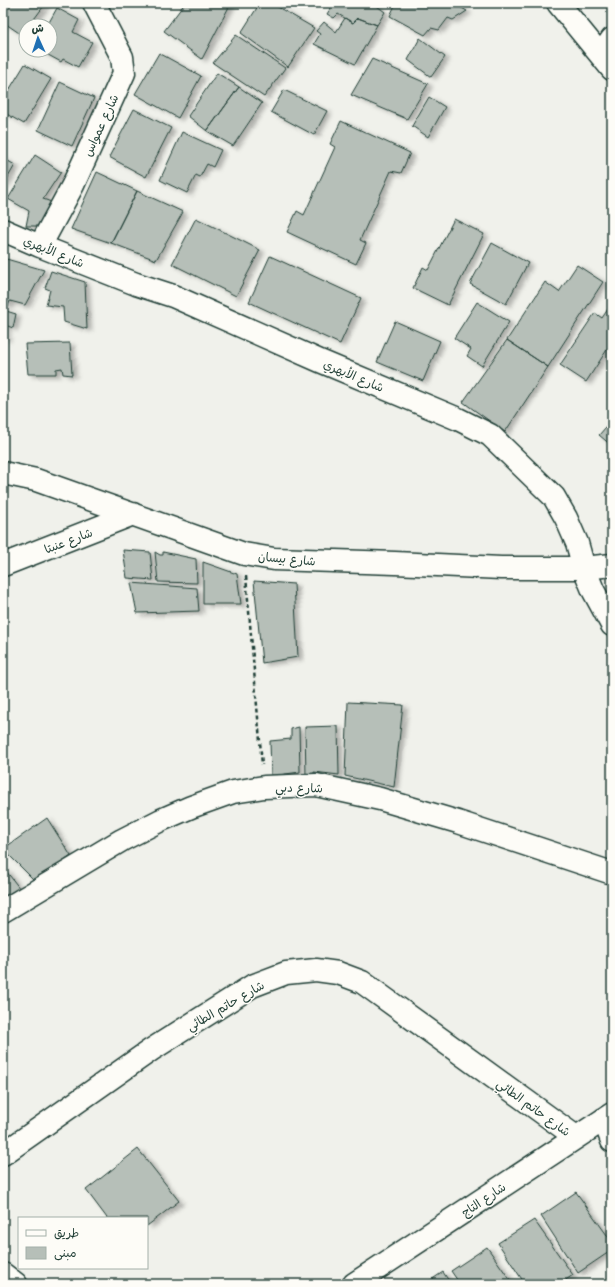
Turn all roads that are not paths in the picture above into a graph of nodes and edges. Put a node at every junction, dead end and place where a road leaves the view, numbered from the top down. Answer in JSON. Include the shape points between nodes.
{"nodes":[{"id":1,"x":94,"y":3,"type":"edge"},
{"id":2,"x":558,"y":3,"type":"edge"},
{"id":3,"x":608,"y":54,"type":"edge"},
{"id":4,"x":3,"y":230,"type":"edge"},
{"id":5,"x":40,"y":246,"type":"junction"},
{"id":6,"x":3,"y":473,"type":"edge"},
{"id":7,"x":132,"y":514,"type":"junction"},
{"id":8,"x":3,"y":565,"type":"edge"},
{"id":9,"x":612,"y":565,"type":"edge"},
{"id":10,"x":584,"y":568,"type":"junction"},
{"id":11,"x":612,"y":626,"type":"edge"},
{"id":12,"x":612,"y":873,"type":"edge"},
{"id":13,"x":3,"y":911,"type":"edge"},
{"id":14,"x":608,"y":1116,"type":"edge"},
{"id":15,"x":576,"y":1137,"type":"junction"},
{"id":16,"x":612,"y":1141,"type":"edge"},
{"id":17,"x":3,"y":1154,"type":"edge"},
{"id":18,"x":3,"y":1274,"type":"edge"},
{"id":19,"x":16,"y":1284,"type":"edge"},
{"id":20,"x":354,"y":1284,"type":"edge"}],
"edges":[{"from":1,"to":5,"type":"street","name":"شارع عمواس","via":[[122,57],[124,73],[73,184]]},
{"from":2,"to":3,"type":"street"},
{"from":4,"to":5,"type":"street","name":"شارع الأبهري"},
{"from":5,"to":10,"type":"street","name":"شارع الأبهري","via":[[173,296],[458,419],[490,436],[554,497],[577,543]]},
{"from":6,"to":7,"type":"street","name":"شارع بيسان","via":[[36,480]]},
{"from":7,"to":8,"type":"street","name":"شارع عنبتا"},
{"from":7,"to":10,"type":"street","name":"شارع بيسان","via":[[244,554],[274,559],[501,568]]},
{"from":9,"to":10,"type":"street","name":"شارع بيسان"},
{"from":10,"to":11,"type":"street","name":"شارع الأبهري"},
{"from":12,"to":13,"type":"street","name":"شارع دبي","via":[[380,799],[316,785],[264,787],[233,792],[161,820],[122,840]]},
{"from":14,"to":15,"type":"street","name":"شارع التاج"},
{"from":14,"to":16,"type":"street"},
{"from":15,"to":17,"type":"street","name":"شارع حاتم الطائي","via":[[362,982],[338,973],[316,970],[286,973],[252,986],[151,1050]]},
{"from":15,"to":20,"type":"street","name":"شارع التاج"},
{"from":18,"to":19,"type":"street"}]}
